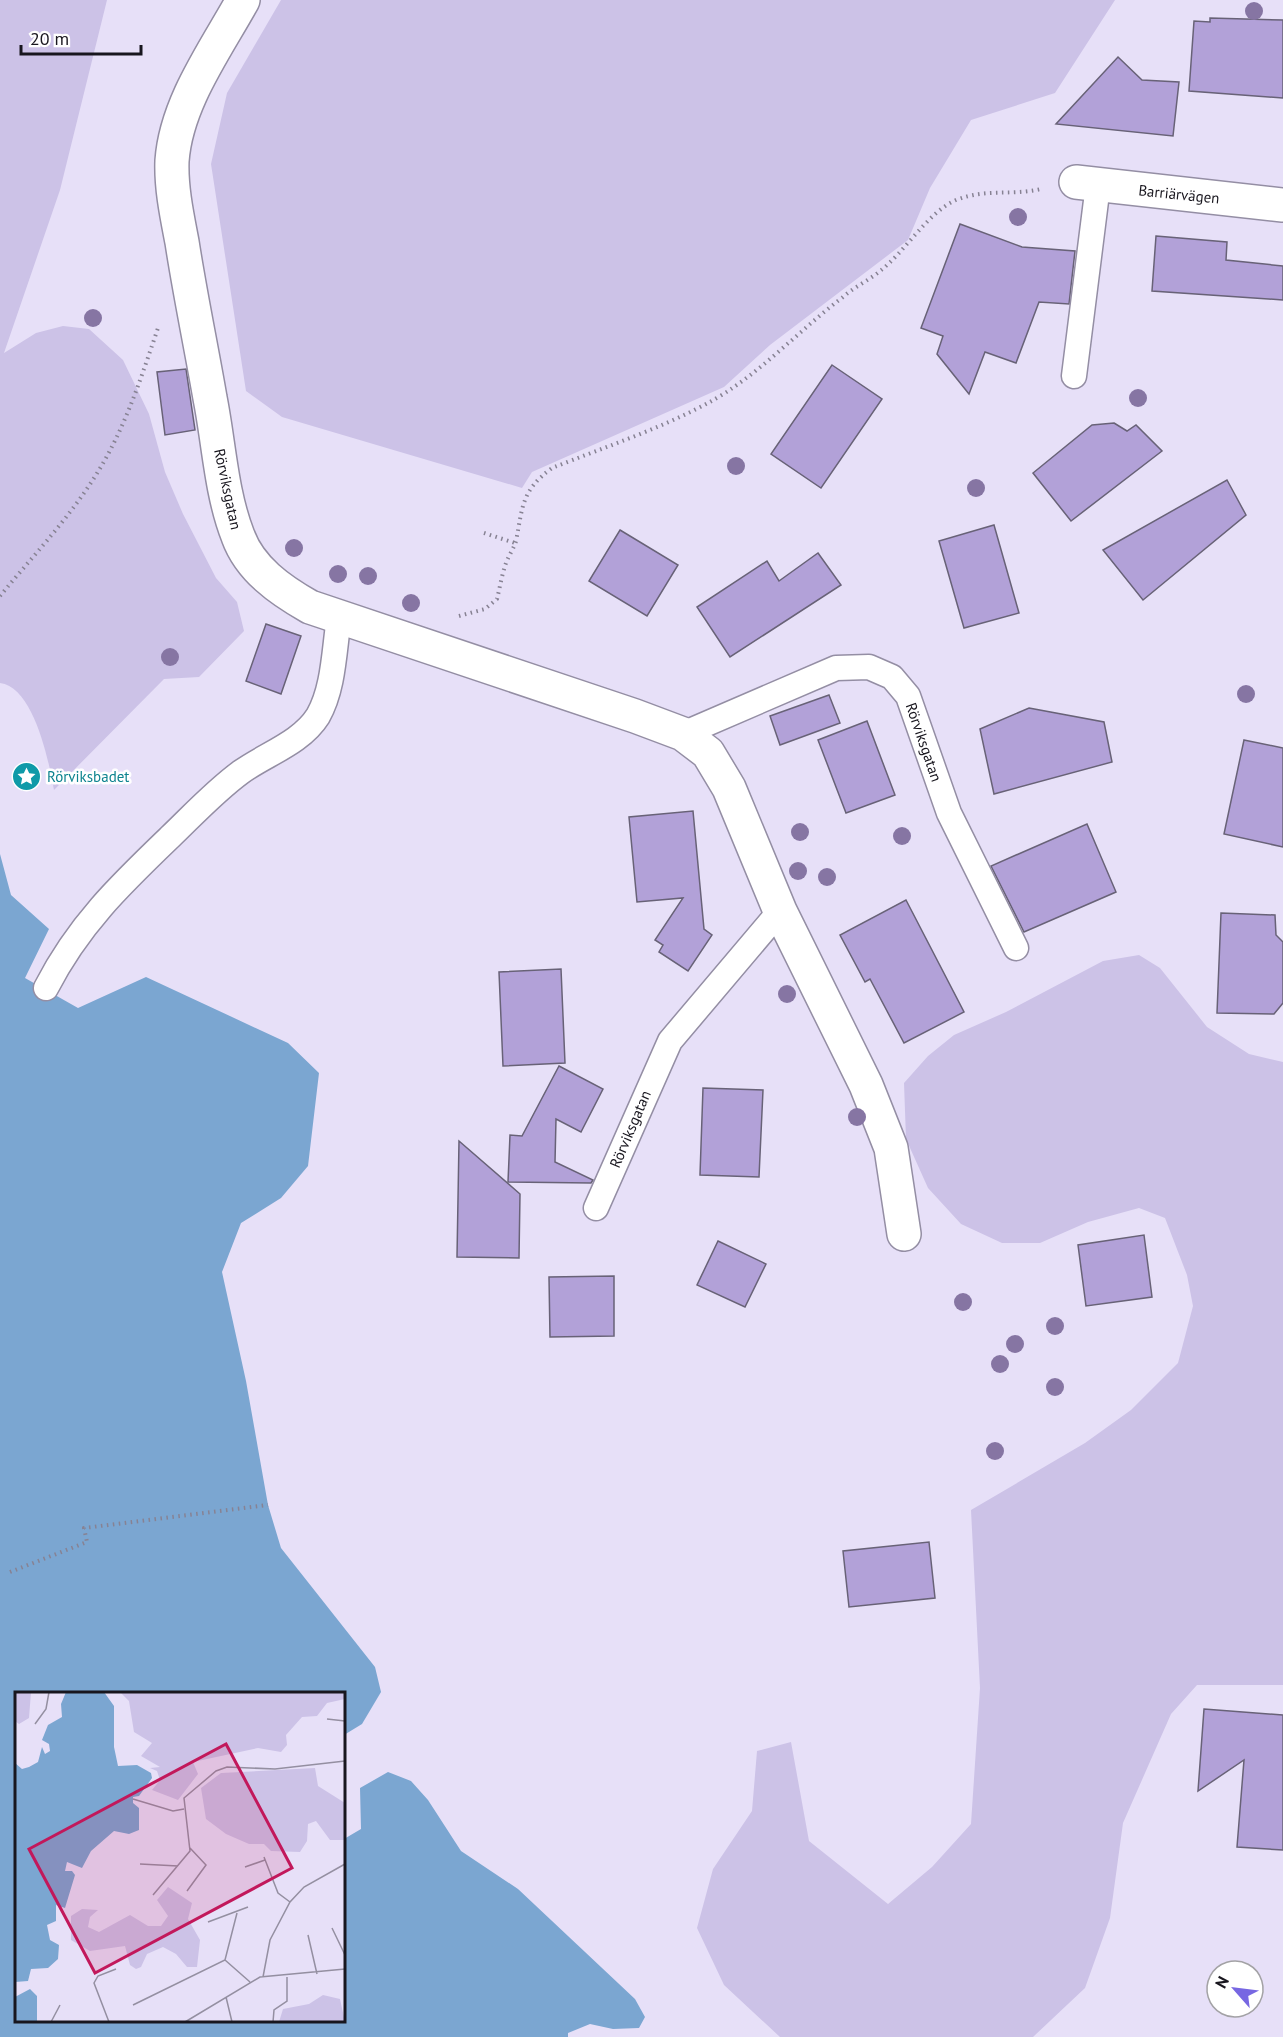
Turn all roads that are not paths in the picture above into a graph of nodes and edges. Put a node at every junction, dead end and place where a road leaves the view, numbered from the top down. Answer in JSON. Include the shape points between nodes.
{"nodes":[{"id":1,"x":243,"y":0,"type":"edge"},
{"id":2,"x":1087,"y":183,"type":"joint"},
{"id":3,"x":1283,"y":205,"type":"edge"},
{"id":4,"x":1074,"y":376,"type":"dead end"},
{"id":5,"x":339,"y":618,"type":"junction"},
{"id":6,"x":683,"y":734,"type":"junction"},
{"id":7,"x":780,"y":911,"type":"junction"},
{"id":8,"x":1016,"y":948,"type":"dead end"},
{"id":9,"x":46,"y":987,"type":"dead end"},
{"id":10,"x":596,"y":1208,"type":"dead end"},
{"id":11,"x":904,"y":1234,"type":"dead end"}],
"edges":[{"from":1,"to":5,"type":"street","name":"Rörviksgatan","via":[[181,121],[172,160],[175,201],[238,536],[255,566],[286,593]]},
{"from":2,"to":3,"type":"street","name":"Barriärvägen"},
{"from":2,"to":4,"type":"lane"},
{"from":5,"to":6,"type":"street","name":"Rörviksgatan"},
{"from":5,"to":9,"type":"lane","via":[[327,696],[317,718],[297,738],[242,771],[105,899],[61,958]]},
{"from":6,"to":7,"type":"street","name":"Rörviksgatan","via":[[708,753],[729,788]]},
{"from":6,"to":8,"type":"lane","name":"Rörviksgatan","via":[[836,668],[869,667],[892,677],[908,696],[948,813]]},
{"from":7,"to":10,"type":"lane","name":"Rörviksgatan","via":[[670,1041]]},
{"from":7,"to":11,"type":"street","name":"Rörviksgatan","via":[[866,1085],[891,1148]]}]}
